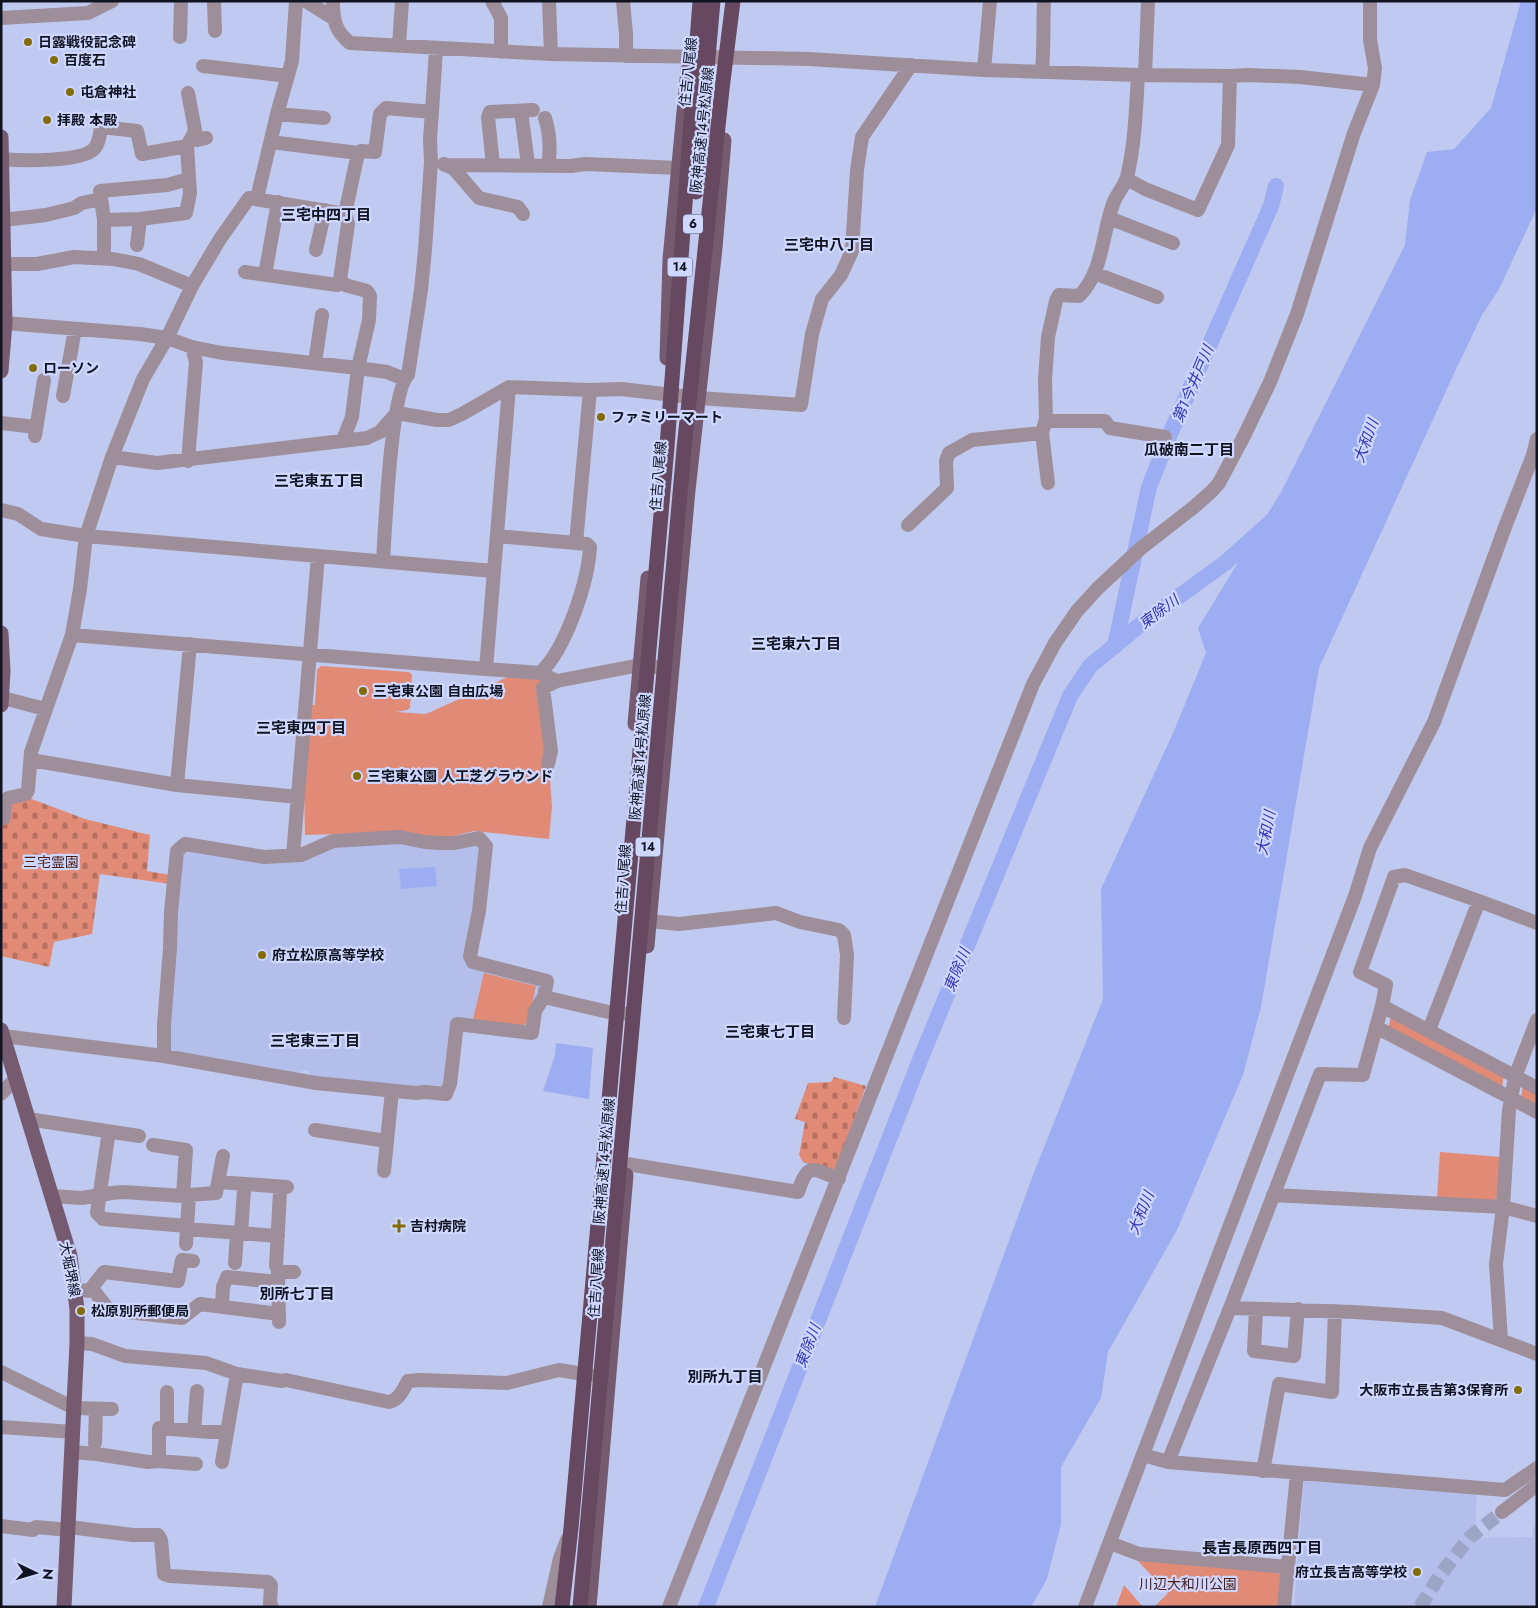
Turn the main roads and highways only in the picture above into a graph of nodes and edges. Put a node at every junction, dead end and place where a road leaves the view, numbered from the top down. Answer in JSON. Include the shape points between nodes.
{"nodes":[{"id":1,"x":696,"y":1,"type":"edge"},
{"id":2,"x":700,"y":1,"type":"edge"},
{"id":3,"x":713,"y":1,"type":"edge"},
{"id":4,"x":728,"y":1,"type":"edge"},
{"id":5,"x":734,"y":1,"type":"edge"},
{"id":6,"x":722,"y":89,"type":"junction"},
{"id":7,"x":1,"y":137,"type":"edge"},
{"id":8,"x":2,"y":159,"type":"edge"},
{"id":9,"x":4,"y":321,"type":"edge"},
{"id":10,"x":1,"y":371,"type":"edge"},
{"id":11,"x":667,"y":447,"type":"junction"},
{"id":12,"x":1,"y":633,"type":"edge"},
{"id":13,"x":2,"y":702,"type":"edge"},
{"id":14,"x":2,"y":1033,"type":"edge"},
{"id":15,"x":64,"y":1607,"type":"edge"},
{"id":16,"x":557,"y":1607,"type":"edge"},
{"id":17,"x":562,"y":1607,"type":"edge"},
{"id":18,"x":580,"y":1607,"type":"edge"},
{"id":19,"x":589,"y":1607,"type":"edge"}],
"edges":[{"from":1,"to":16,"type":"main road","name":"住吉八尾線","via":[[670,260],[666,394],[640,665],[613,1012],[590,1375],[576,1519]]},
{"from":2,"to":11,"type":"highway","name":"阪神高速14号松原線","number":"14","bridge":true},
{"from":3,"to":11,"type":"highway","number":"6","bridge":true,"via":[[691,245]]},
{"from":4,"to":6,"type":"highway","bridge":true},
{"from":5,"to":6,"type":"highway","name":"阪神高速14号松原線","number":"14","bridge":true},
{"from":5,"to":19,"type":"main road","name":"住吉八尾線","via":[[715,248],[688,490]]},
{"from":6,"to":18,"type":"highway","name":"阪神高速14号松原線","number":"14","bridge":true,"via":[[684,448]]},
{"from":7,"to":8,"type":"main road"},
{"from":8,"to":9,"type":"main road"},
{"from":9,"to":10,"type":"main road"},
{"from":11,"to":17,"type":"highway","name":"阪神高速14号松原線","number":"14","bridge":true},
{"from":12,"to":13,"type":"main road"},
{"from":14,"to":15,"type":"main road","name":"大堀堺線","via":[[82,1290]]}]}
